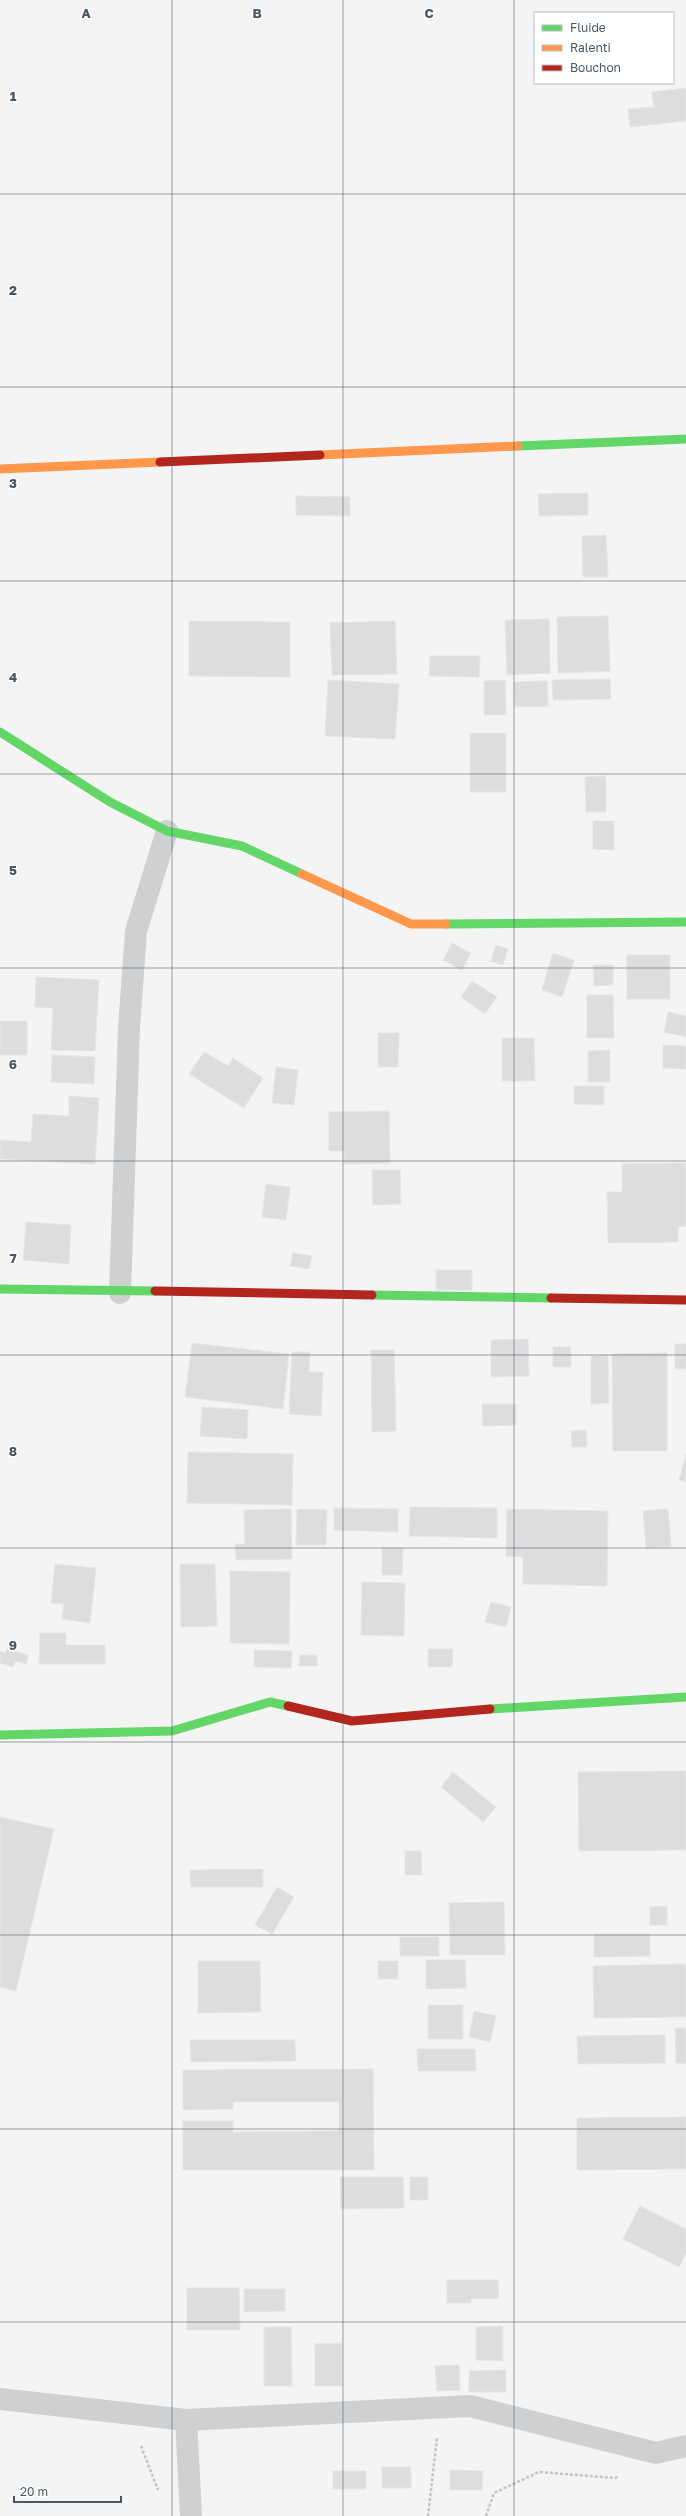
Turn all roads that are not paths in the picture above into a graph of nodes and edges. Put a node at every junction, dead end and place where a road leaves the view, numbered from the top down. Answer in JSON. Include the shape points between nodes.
{"nodes":[{"id":1,"x":686,"y":439,"type":"edge"},
{"id":2,"x":0,"y":468,"type":"edge"},
{"id":3,"x":0,"y":732,"type":"edge"},
{"id":4,"x":167,"y":831,"type":"junction"},
{"id":5,"x":686,"y":922,"type":"edge"},
{"id":6,"x":0,"y":1289,"type":"edge"},
{"id":7,"x":120,"y":1293,"type":"junction"},
{"id":8,"x":686,"y":1300,"type":"edge"},
{"id":9,"x":686,"y":1697,"type":"edge"},
{"id":10,"x":0,"y":1735,"type":"edge"},
{"id":11,"x":0,"y":2399,"type":"edge"},
{"id":12,"x":186,"y":2420,"type":"junction"},
{"id":13,"x":686,"y":2446,"type":"edge"},
{"id":14,"x":191,"y":2516,"type":"edge"}],
"edges":[{"from":1,"to":2,"type":"street"},
{"from":3,"to":4,"type":"street","via":[[110,802]]},
{"from":4,"to":5,"type":"street","via":[[242,846],[411,924]]},
{"from":4,"to":7,"type":"street","via":[[136,931],[129,1028]]},
{"from":6,"to":7,"type":"street"},
{"from":7,"to":8,"type":"street"},
{"from":9,"to":10,"type":"street","via":[[568,1703],[352,1721],[270,1702],[172,1731]]},
{"from":11,"to":12,"type":"street"},
{"from":12,"to":13,"type":"street","via":[[470,2406],[656,2454]]},
{"from":12,"to":14,"type":"street"}]}
